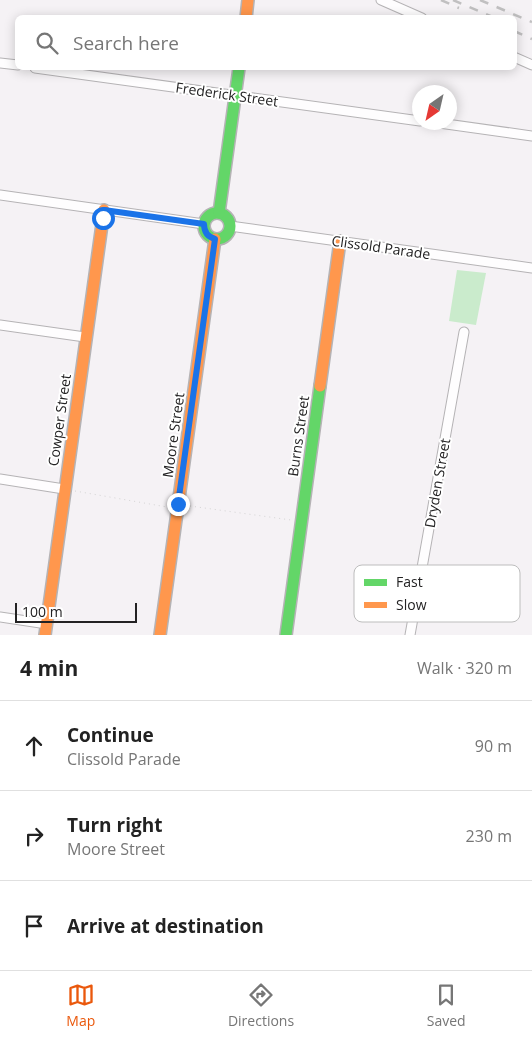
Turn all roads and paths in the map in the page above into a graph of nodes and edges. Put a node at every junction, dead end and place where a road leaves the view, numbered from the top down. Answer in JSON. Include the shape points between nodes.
{"nodes":[{"id":1,"x":248,"y":0,"type":"edge"},
{"id":2,"x":381,"y":0,"type":"edge"},
{"id":3,"x":246,"y":15,"type":"edge"},
{"id":4,"x":415,"y":15,"type":"edge"},
{"id":5,"x":517,"y":58,"type":"edge"},
{"id":6,"x":0,"y":63,"type":"edge"},
{"id":7,"x":15,"y":65,"type":"edge"},
{"id":8,"x":532,"y":65,"type":"edge"},
{"id":9,"x":50,"y":70,"type":"edge"},
{"id":10,"x":239,"y":70,"type":"edge"},
{"id":11,"x":235,"y":95,"type":"junction"},
{"id":12,"x":412,"y":120,"type":"edge"},
{"id":13,"x":457,"y":126,"type":"edge"},
{"id":14,"x":532,"y":136,"type":"edge"},
{"id":15,"x":0,"y":195,"type":"edge"},
{"id":16,"x":104,"y":210,"type":"junction"},
{"id":17,"x":219,"y":213,"type":"junction"},
{"id":18,"x":204,"y":224,"type":"junction"},
{"id":19,"x":230,"y":226,"type":"junction"},
{"id":20,"x":215,"y":239,"type":"junction"},
{"id":21,"x":340,"y":242,"type":"junction"},
{"id":22,"x":532,"y":268,"type":"edge"},
{"id":23,"x":0,"y":325,"type":"edge"},
{"id":24,"x":464,"y":332,"type":"dead end"},
{"id":25,"x":85,"y":337,"type":"junction"},
{"id":26,"x":0,"y":479,"type":"edge"},
{"id":27,"x":64,"y":489,"type":"junction"},
{"id":28,"x":190,"y":506,"type":"dead end"},
{"id":29,"x":168,"y":507,"type":"dead end"},
{"id":30,"x":301,"y":521,"type":"junction"},
{"id":31,"x":422,"y":565,"type":"edge"},
{"id":32,"x":0,"y":617,"type":"edge"},
{"id":33,"x":412,"y":622,"type":"edge"},
{"id":34,"x":46,"y":629,"type":"edge"},
{"id":35,"x":160,"y":635,"type":"edge"},
{"id":36,"x":286,"y":635,"type":"edge"},
{"id":37,"x":410,"y":635,"type":"edge"}],
"edges":[{"from":1,"to":3,"type":"street"},
{"from":2,"to":4,"type":"street"},
{"from":5,"to":8,"type":"street"},
{"from":6,"to":7,"type":"street"},
{"from":9,"to":11,"type":"street","name":"Frederick Street"},
{"from":10,"to":11,"type":"street"},
{"from":11,"to":12,"type":"street","name":"Frederick Street"},
{"from":11,"to":17,"type":"street"},
{"from":13,"to":14,"type":"street"},
{"from":15,"to":16,"type":"street"},
{"from":16,"to":18,"type":"street"},
{"from":16,"to":25,"type":"street","name":"Cowper Street"},
{"from":17,"to":18,"type":"street","via":[[208,216]]},
{"from":17,"to":19,"type":"street","via":[[228,218]]},
{"from":18,"to":20,"type":"street","via":[[206,233]]},
{"from":19,"to":20,"type":"street","via":[[224,238]]},
{"from":19,"to":21,"type":"street","name":"Clissold Parade"},
{"from":20,"to":35,"type":"street","name":"Moore Street"},
{"from":21,"to":22,"type":"street","name":"Clissold Parade"},
{"from":21,"to":30,"type":"street","name":"Burns Street"},
{"from":23,"to":25,"type":"street"},
{"from":24,"to":31,"type":"street","name":"Dryden Street"},
{"from":25,"to":27,"type":"street","name":"Cowper Street"},
{"from":26,"to":27,"type":"street"},
{"from":27,"to":29,"type":"path"},
{"from":27,"to":34,"type":"street","name":"Cowper Street"},
{"from":28,"to":30,"type":"path"},
{"from":30,"to":36,"type":"street","name":"Burns Street"},
{"from":32,"to":34,"type":"street"},
{"from":33,"to":37,"type":"street","name":"Dryden Street"}]}
